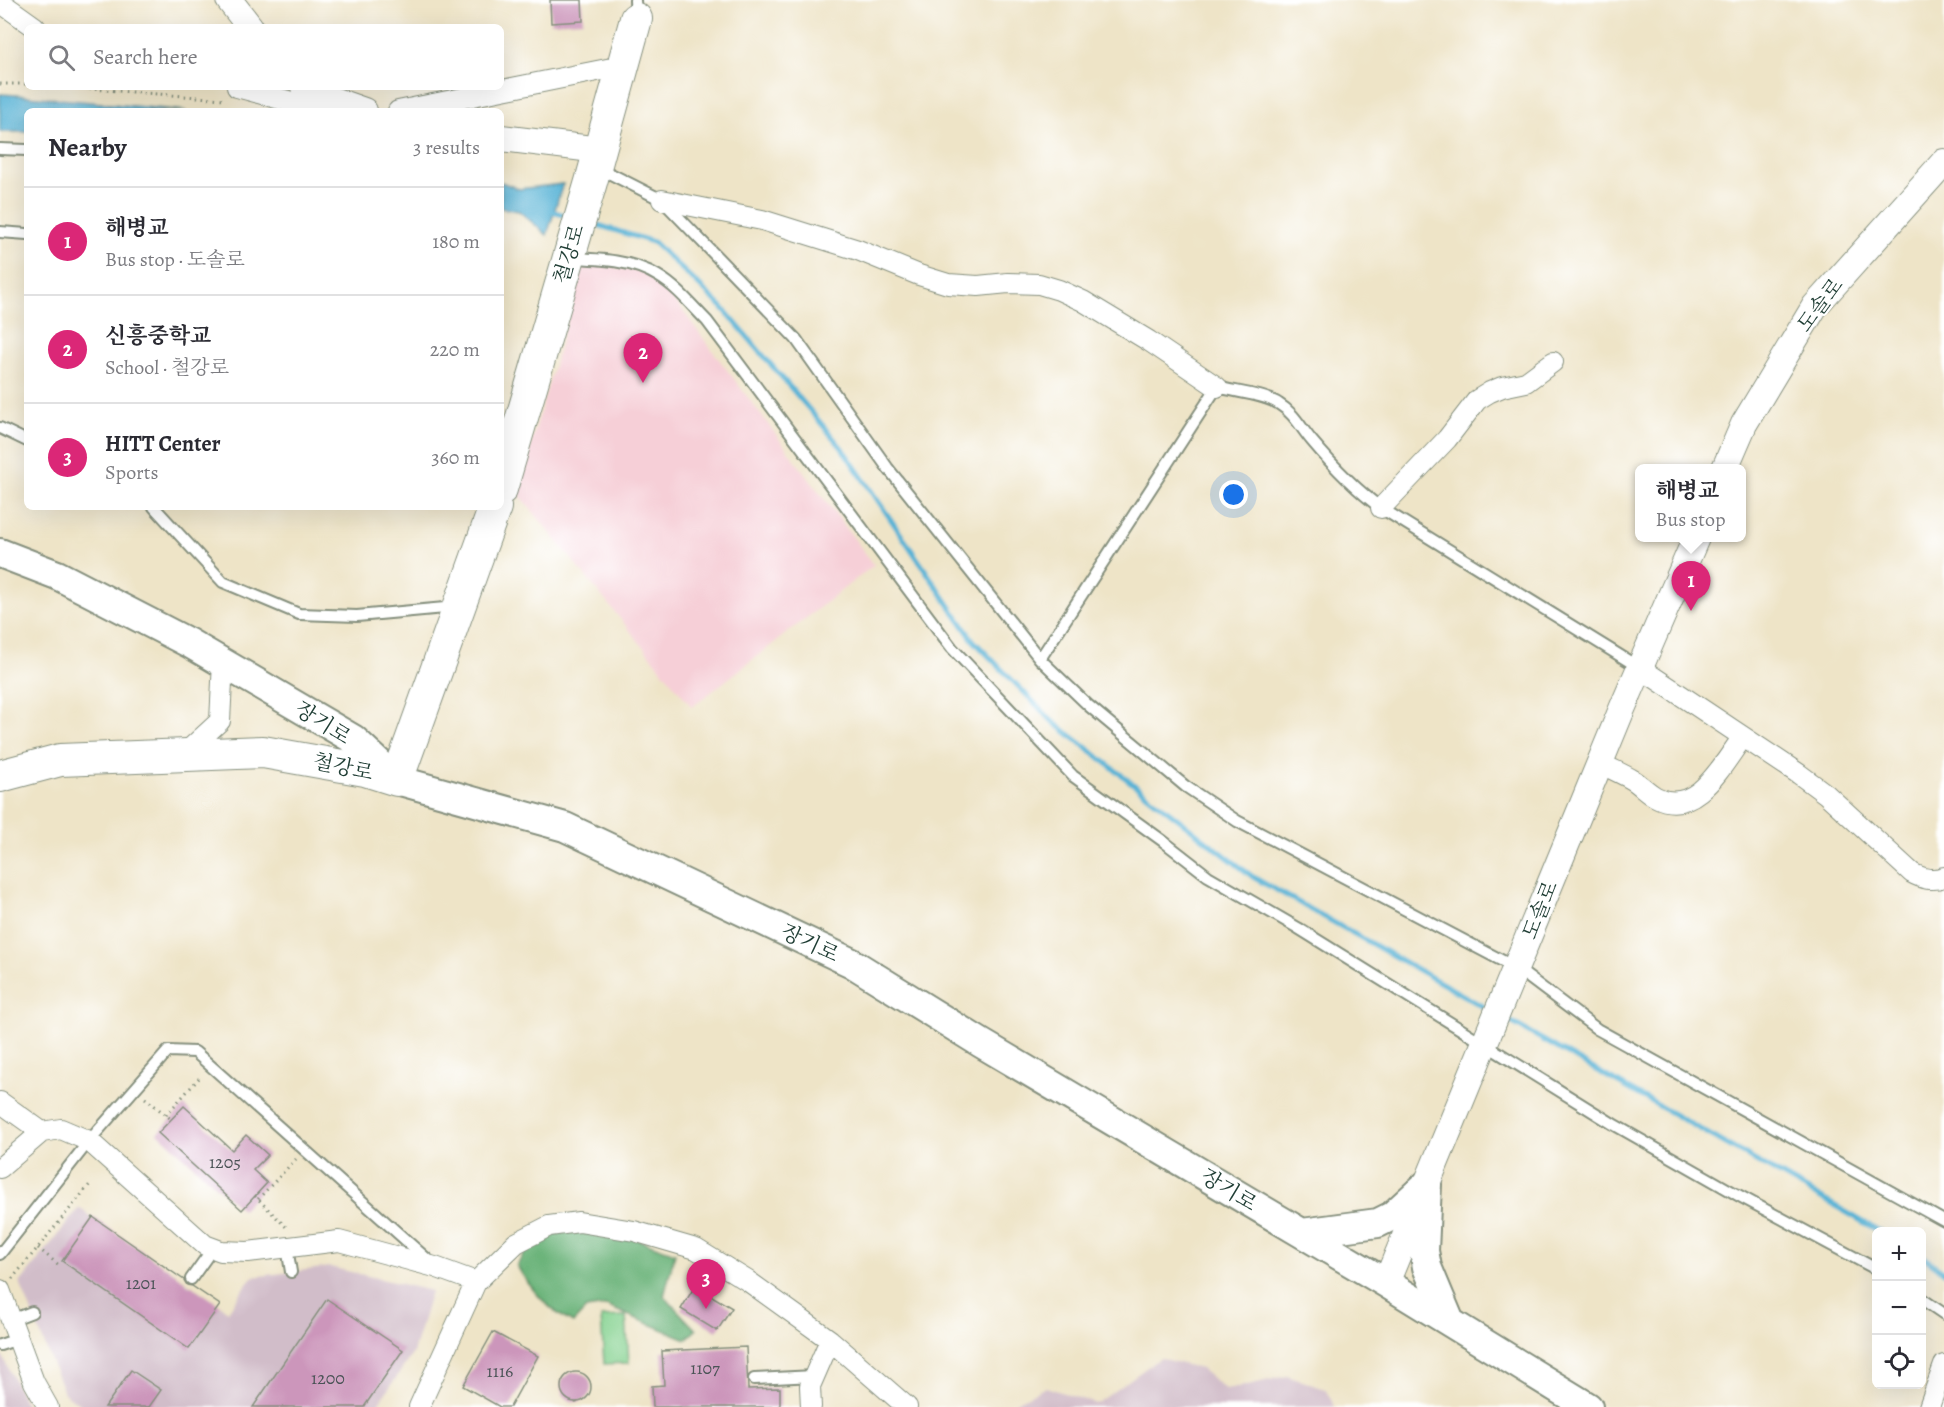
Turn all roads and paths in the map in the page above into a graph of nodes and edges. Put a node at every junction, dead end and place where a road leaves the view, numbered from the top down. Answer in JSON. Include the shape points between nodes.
{"nodes":[{"id":1,"x":230,"y":0,"type":"edge"},
{"id":2,"x":0,"y":2,"type":"edge"},
{"id":3,"x":635,"y":9,"type":"edge"},
{"id":4,"x":31,"y":24,"type":"edge"},
{"id":5,"x":248,"y":24,"type":"edge"},
{"id":6,"x":622,"y":66,"type":"junction"},
{"id":7,"x":0,"y":84,"type":"edge"},
{"id":8,"x":24,"y":84,"type":"edge"},
{"id":9,"x":148,"y":90,"type":"edge"},
{"id":10,"x":310,"y":90,"type":"edge"},
{"id":11,"x":503,"y":90,"type":"edge"},
{"id":12,"x":504,"y":90,"type":"edge"},
{"id":13,"x":232,"y":93,"type":"edge"},
{"id":14,"x":321,"y":108,"type":"edge"},
{"id":15,"x":355,"y":108,"type":"edge"},
{"id":16,"x":413,"y":108,"type":"edge"},
{"id":17,"x":504,"y":139,"type":"edge"},
{"id":18,"x":0,"y":149,"type":"edge"},
{"id":19,"x":24,"y":150,"type":"edge"},
{"id":20,"x":1944,"y":162,"type":"edge"},
{"id":21,"x":595,"y":166,"type":"junction"},
{"id":22,"x":662,"y":200,"type":"junction"},
{"id":23,"x":0,"y":232,"type":"edge"},
{"id":24,"x":24,"y":234,"type":"edge"},
{"id":25,"x":569,"y":254,"type":"junction"},
{"id":26,"x":1553,"y":362,"type":"dead end"},
{"id":27,"x":1217,"y":387,"type":"junction"},
{"id":28,"x":0,"y":428,"type":"edge"},
{"id":29,"x":24,"y":440,"type":"edge"},
{"id":30,"x":1727,"y":464,"type":"edge"},
{"id":31,"x":504,"y":479,"type":"edge"},
{"id":32,"x":1381,"y":508,"type":"junction"},
{"id":33,"x":157,"y":510,"type":"edge"},
{"id":34,"x":494,"y":510,"type":"edge"},
{"id":35,"x":1694,"y":542,"type":"edge"},
{"id":36,"x":0,"y":553,"type":"edge"},
{"id":37,"x":459,"y":607,"type":"junction"},
{"id":38,"x":1040,"y":658,"type":"junction"},
{"id":39,"x":223,"y":662,"type":"junction"},
{"id":40,"x":1640,"y":668,"type":"junction"},
{"id":41,"x":1743,"y":737,"type":"junction"},
{"id":42,"x":182,"y":756,"type":"junction"},
{"id":43,"x":1600,"y":764,"type":"junction"},
{"id":44,"x":0,"y":776,"type":"edge"},
{"id":45,"x":398,"y":780,"type":"junction"},
{"id":46,"x":1944,"y":878,"type":"edge"},
{"id":47,"x":1513,"y":975,"type":"junction"},
{"id":48,"x":1486,"y":1039,"type":"junction"},
{"id":49,"x":210,"y":1065,"type":"junction"},
{"id":50,"x":135,"y":1089,"type":"junction"},
{"id":51,"x":0,"y":1102,"type":"edge"},
{"id":52,"x":166,"y":1115,"type":"junction"},
{"id":53,"x":171,"y":1119,"type":"dead end"},
{"id":54,"x":42,"y":1132,"type":"junction"},
{"id":55,"x":89,"y":1141,"type":"junction"},
{"id":56,"x":305,"y":1150,"type":"junction"},
{"id":57,"x":0,"y":1168,"type":"edge"},
{"id":58,"x":92,"y":1184,"type":"dead end"},
{"id":59,"x":1427,"y":1184,"type":"junction"},
{"id":60,"x":258,"y":1199,"type":"dead end"},
{"id":61,"x":1944,"y":1221,"type":"edge"},
{"id":62,"x":1302,"y":1233,"type":"junction"},
{"id":63,"x":287,"y":1247,"type":"junction"},
{"id":64,"x":38,"y":1248,"type":"junction"},
{"id":65,"x":213,"y":1248,"type":"junction"},
{"id":66,"x":0,"y":1254,"type":"edge"},
{"id":67,"x":60,"y":1266,"type":"dead end"},
{"id":68,"x":435,"y":1266,"type":"junction"},
{"id":69,"x":1872,"y":1267,"type":"edge"},
{"id":70,"x":291,"y":1272,"type":"dead end"},
{"id":71,"x":190,"y":1279,"type":"dead end"},
{"id":72,"x":476,"y":1282,"type":"junction"},
{"id":73,"x":1386,"y":1283,"type":"junction"},
{"id":74,"x":0,"y":1291,"type":"edge"},
{"id":75,"x":1926,"y":1302,"type":"edge"},
{"id":76,"x":32,"y":1312,"type":"dead end"},
{"id":77,"x":1944,"y":1314,"type":"edge"},
{"id":78,"x":1450,"y":1322,"type":"junction"},
{"id":79,"x":10,"y":1335,"type":"edge"},
{"id":80,"x":830,"y":1340,"type":"junction"},
{"id":81,"x":1944,"y":1365,"type":"edge"},
{"id":82,"x":754,"y":1379,"type":"dead end"},
{"id":83,"x":815,"y":1396,"type":"edge"},
{"id":84,"x":576,"y":1402,"type":"dead end"},
{"id":85,"x":48,"y":1407,"type":"edge"},
{"id":86,"x":419,"y":1407,"type":"edge"},
{"id":87,"x":577,"y":1407,"type":"edge"},
{"id":88,"x":907,"y":1407,"type":"edge"},
{"id":89,"x":1588,"y":1407,"type":"edge"},
{"id":90,"x":1929,"y":1407,"type":"edge"}],
"edges":[{"from":1,"to":5,"type":"street"},
{"from":2,"to":4,"type":"street"},
{"from":3,"to":6,"type":"main road","name":"철강로"},
{"from":6,"to":12,"type":"street"},
{"from":6,"to":21,"type":"main road","name":"철강로"},
{"from":7,"to":8,"type":"path"},
{"from":9,"to":13,"type":"path"},
{"from":10,"to":15,"type":"street"},
{"from":11,"to":16,"type":"street"},
{"from":13,"to":14,"type":"street"},
{"from":17,"to":21,"type":"street"},
{"from":18,"to":19,"type":"lane"},
{"from":20,"to":30,"type":"street","name":"도솔로","via":[[1815,306],[1744,424]]},
{"from":21,"to":22,"type":"lane"},
{"from":21,"to":25,"type":"main road","name":"철강로"},
{"from":22,"to":27,"type":"street","via":[[762,220],[948,284],[1039,284],[1059,290],[1149,341]]},
{"from":22,"to":38,"type":"lane","via":[[796,339],[887,467]]},
{"from":23,"to":24,"type":"lane"},
{"from":25,"to":31,"type":"main road","name":"철강로"},
{"from":25,"to":48,"type":"lane","via":[[617,261],[659,276],[707,321],[952,648],[1073,776],[1208,876]]},
{"from":26,"to":32,"type":"street","via":[[1526,382],[1502,387],[1478,400]]},
{"from":27,"to":32,"type":"lane","via":[[1276,402],[1285,408],[1356,490]]},
{"from":27,"to":38,"type":"lane"},
{"from":28,"to":29,"type":"lane"},
{"from":32,"to":40,"type":"lane"},
{"from":33,"to":37,"type":"lane","via":[[223,582],[298,614],[357,616]]},
{"from":34,"to":37,"type":"main road","name":"철강로"},
{"from":35,"to":40,"type":"street","name":"도솔로"},
{"from":36,"to":39,"type":"main road","name":"장기로","via":[[57,575]]},
{"from":37,"to":45,"type":"main road","name":"철강로"},
{"from":38,"to":47,"type":"lane","via":[[1089,706],[1185,786],[1237,820]]},
{"from":39,"to":42,"type":"street","via":[[220,721]]},
{"from":39,"to":45,"type":"main road","name":"장기로","via":[[353,739]]},
{"from":40,"to":41,"type":"street"},
{"from":40,"to":43,"type":"street","name":"도솔로"},
{"from":41,"to":43,"type":"street","via":[[1697,795],[1682,802],[1656,797]]},
{"from":41,"to":46,"type":"street","via":[[1826,794],[1912,873],[1933,880]]},
{"from":42,"to":44,"type":"main road","name":"철강로","via":[[60,760]]},
{"from":42,"to":45,"type":"main road","name":"철강로","via":[[263,752],[365,770]]},
{"from":43,"to":47,"type":"street","name":"도솔로"},
{"from":45,"to":62,"type":"main road","name":"장기로","via":[[566,828],[852,963]]},
{"from":47,"to":48,"type":"street","name":"도솔로"},
{"from":47,"to":61,"type":"lane","via":[[1597,1029]]},
{"from":48,"to":59,"type":"street","name":"도솔로"},
{"from":48,"to":69,"type":"lane","via":[[1613,1124]]},
{"from":49,"to":50,"type":"lane","via":[[195,1052],[168,1052]]},
{"from":49,"to":52,"type":"path"},
{"from":49,"to":56,"type":"lane"},
{"from":50,"to":52,"type":"path"},
{"from":50,"to":55,"type":"lane"},
{"from":51,"to":54,"type":"street"},
{"from":52,"to":53,"type":"path"},
{"from":54,"to":55,"type":"street","via":[[61,1129]]},
{"from":54,"to":57,"type":"street"},
{"from":55,"to":65,"type":"street"},
{"from":55,"to":66,"type":"lane"},
{"from":56,"to":60,"type":"path"},
{"from":56,"to":68,"type":"lane"},
{"from":58,"to":64,"type":"path"},
{"from":59,"to":62,"type":"main road","via":[[1392,1216],[1378,1223]]},
{"from":59,"to":73,"type":"street","name":"도솔로"},
{"from":59,"to":78,"type":"main road","via":[[1424,1251]]},
{"from":62,"to":73,"type":"main road","name":"장기로"},
{"from":63,"to":65,"type":"street","via":[[248,1252]]},
{"from":63,"to":68,"type":"street","via":[[339,1241]]},
{"from":63,"to":70,"type":"lane"},
{"from":64,"to":67,"type":"path"},
{"from":64,"to":74,"type":"path"},
{"from":65,"to":71,"type":"lane"},
{"from":68,"to":72,"type":"street"},
{"from":72,"to":80,"type":"street","via":[[516,1243],[549,1226],[579,1222],[634,1231],[696,1249]]},
{"from":72,"to":86,"type":"street"},
{"from":73,"to":78,"type":"main road","name":"장기로"},
{"from":74,"to":79,"type":"street"},
{"from":75,"to":77,"type":"lane"},
{"from":76,"to":79,"type":"lane"},
{"from":78,"to":89,"type":"main road","name":"장기로"},
{"from":79,"to":85,"type":"street"},
{"from":80,"to":83,"type":"street"},
{"from":80,"to":88,"type":"street"},
{"from":81,"to":90,"type":"street"},
{"from":82,"to":83,"type":"lane"},
{"from":84,"to":87,"type":"path"}]}
